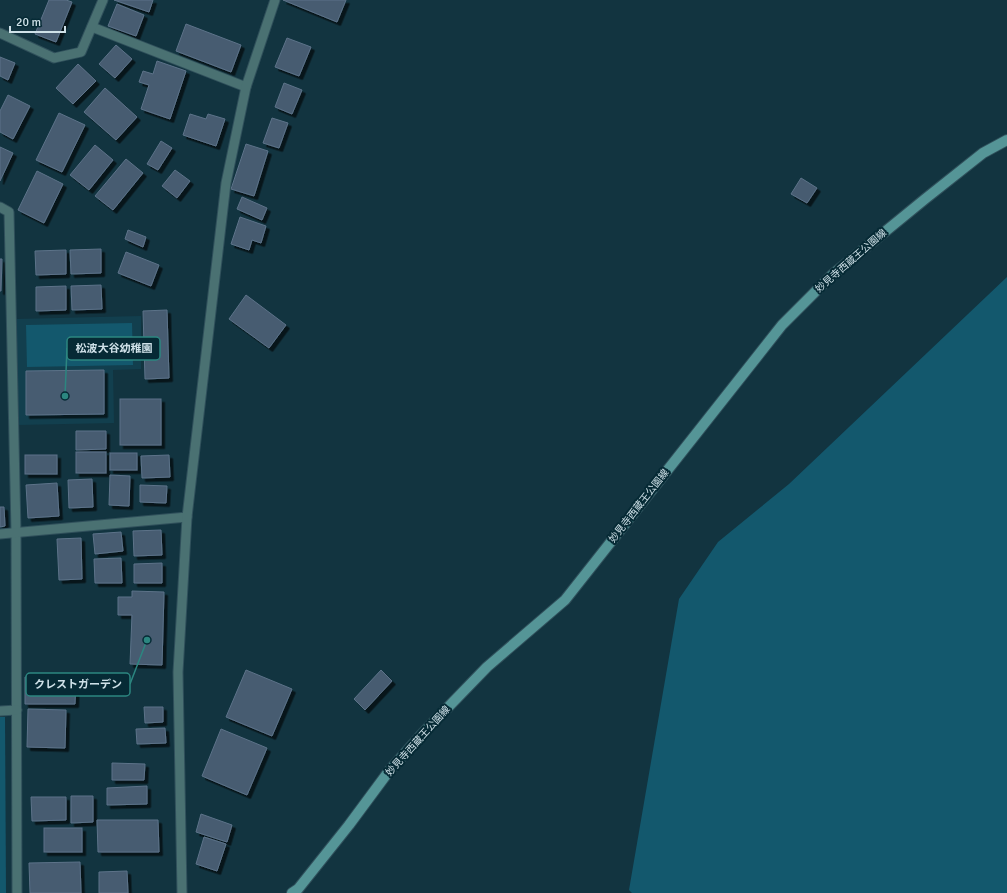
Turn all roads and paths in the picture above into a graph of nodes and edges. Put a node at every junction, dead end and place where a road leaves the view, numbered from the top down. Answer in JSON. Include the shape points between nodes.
{"nodes":[{"id":1,"x":103,"y":0,"type":"edge"},
{"id":2,"x":275,"y":0,"type":"edge"},
{"id":3,"x":92,"y":27,"type":"junction"},
{"id":4,"x":0,"y":33,"type":"edge"},
{"id":5,"x":246,"y":87,"type":"junction"},
{"id":6,"x":1007,"y":140,"type":"edge"},
{"id":7,"x":0,"y":207,"type":"edge"},
{"id":8,"x":187,"y":517,"type":"junction"},
{"id":9,"x":16,"y":532,"type":"junction"},
{"id":10,"x":0,"y":534,"type":"edge"},
{"id":11,"x":17,"y":710,"type":"junction"},
{"id":12,"x":0,"y":711,"type":"edge"},
{"id":13,"x":17,"y":893,"type":"edge"},
{"id":14,"x":182,"y":893,"type":"edge"},
{"id":15,"x":292,"y":893,"type":"edge"}],
"edges":[{"from":1,"to":3,"type":"lane"},
{"from":2,"to":5,"type":"lane"},
{"from":3,"to":4,"type":"lane","via":[[81,52],[54,58]]},
{"from":3,"to":5,"type":"lane"},
{"from":5,"to":8,"type":"lane","via":[[226,183]]},
{"from":6,"to":15,"type":"main road","name":"妙見寺西蔵王公園線","via":[[983,153],[832,275],[782,325],[565,600],[488,666],[423,733],[389,771],[349,825],[298,889]]},
{"from":7,"to":9,"type":"lane","via":[[9,212]]},
{"from":8,"to":9,"type":"lane"},
{"from":8,"to":14,"type":"lane","via":[[178,672]]},
{"from":9,"to":10,"type":"lane"},
{"from":9,"to":11,"type":"lane"},
{"from":11,"to":12,"type":"lane"},
{"from":11,"to":13,"type":"lane"}]}
